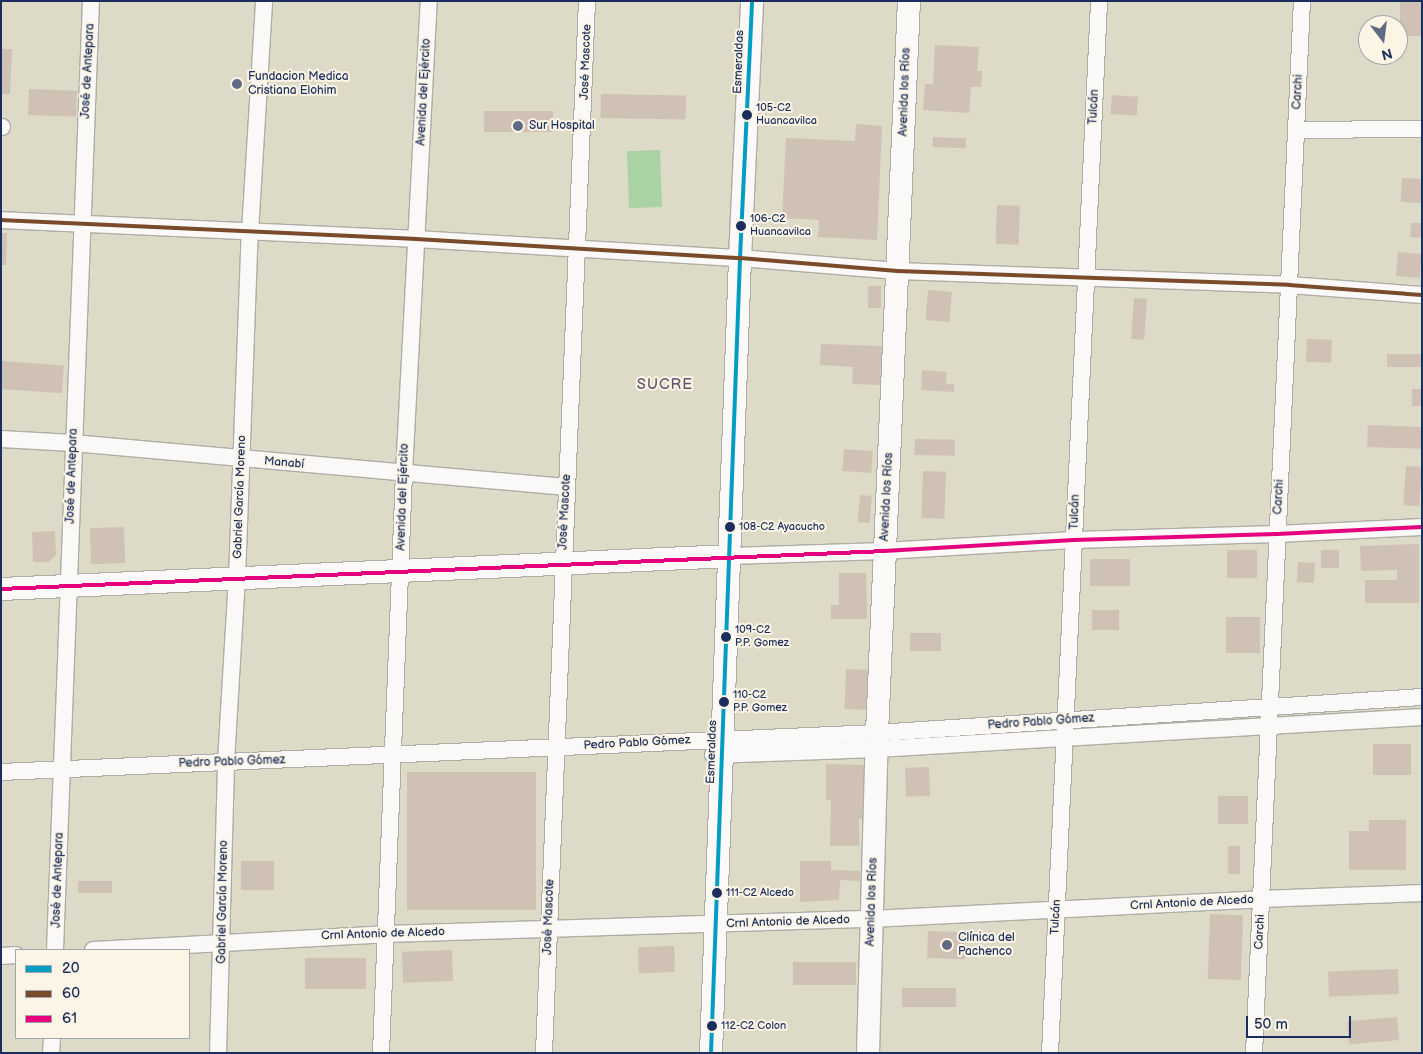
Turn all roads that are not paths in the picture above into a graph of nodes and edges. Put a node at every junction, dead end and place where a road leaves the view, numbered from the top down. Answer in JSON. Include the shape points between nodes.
{"nodes":[{"id":1,"x":91,"y":1,"type":"edge"},
{"id":2,"x":264,"y":1,"type":"edge"},
{"id":3,"x":429,"y":1,"type":"edge"},
{"id":4,"x":587,"y":1,"type":"edge"},
{"id":5,"x":741,"y":1,"type":"edge"},
{"id":6,"x":752,"y":1,"type":"edge"},
{"id":7,"x":908,"y":1,"type":"edge"},
{"id":8,"x":916,"y":1,"type":"edge"},
{"id":9,"x":1099,"y":1,"type":"edge"},
{"id":10,"x":1302,"y":1,"type":"edge"},
{"id":11,"x":1422,"y":129,"type":"edge"},
{"id":12,"x":1296,"y":130,"type":"junction"},
{"id":13,"x":1,"y":220,"type":"edge"},
{"id":14,"x":81,"y":223,"type":"junction"},
{"id":15,"x":250,"y":232,"type":"junction"},
{"id":16,"x":416,"y":238,"type":"junction"},
{"id":17,"x":578,"y":250,"type":"junction"},
{"id":18,"x":735,"y":258,"type":"junction"},
{"id":19,"x":903,"y":271,"type":"junction"},
{"id":20,"x":1085,"y":278,"type":"junction"},
{"id":21,"x":1289,"y":285,"type":"junction"},
{"id":22,"x":1422,"y":295,"type":"edge"},
{"id":23,"x":1,"y":439,"type":"edge"},
{"id":24,"x":73,"y":443,"type":"junction"},
{"id":25,"x":242,"y":459,"type":"junction"},
{"id":26,"x":404,"y":472,"type":"junction"},
{"id":27,"x":566,"y":487,"type":"junction"},
{"id":28,"x":1422,"y":527,"type":"edge"},
{"id":29,"x":1277,"y":534,"type":"junction"},
{"id":30,"x":1074,"y":540,"type":"junction"},
{"id":31,"x":890,"y":550,"type":"junction"},
{"id":32,"x":724,"y":556,"type":"junction"},
{"id":33,"x":563,"y":564,"type":"junction"},
{"id":34,"x":400,"y":571,"type":"junction"},
{"id":35,"x":237,"y":579,"type":"junction"},
{"id":36,"x":68,"y":586,"type":"junction"},
{"id":37,"x":1,"y":589,"type":"edge"},
{"id":38,"x":1422,"y":697,"type":"edge"},
{"id":39,"x":1270,"y":706,"type":"junction"},
{"id":40,"x":1422,"y":716,"type":"edge"},
{"id":41,"x":1065,"y":720,"type":"junction"},
{"id":42,"x":1269,"y":724,"type":"junction"},
{"id":43,"x":1064,"y":737,"type":"junction"},
{"id":44,"x":882,"y":741,"type":"junction"},
{"id":45,"x":718,"y":746,"type":"junction"},
{"id":46,"x":555,"y":747,"type":"junction"},
{"id":47,"x":392,"y":756,"type":"junction"},
{"id":48,"x":226,"y":762,"type":"junction"},
{"id":49,"x":63,"y":769,"type":"junction"},
{"id":50,"x":1,"y":772,"type":"edge"},
{"id":51,"x":1422,"y":893,"type":"edge"},
{"id":52,"x":1261,"y":899,"type":"junction"},
{"id":53,"x":1057,"y":910,"type":"junction"},
{"id":54,"x":876,"y":918,"type":"junction"},
{"id":55,"x":710,"y":925,"type":"junction"},
{"id":56,"x":549,"y":928,"type":"junction"},
{"id":57,"x":386,"y":934,"type":"junction"},
{"id":58,"x":223,"y":942,"type":"junction"},
{"id":59,"x":55,"y":949,"type":"edge"},
{"id":60,"x":109,"y":949,"type":"edge"},
{"id":61,"x":15,"y":955,"type":"edge"},
{"id":62,"x":1,"y":956,"type":"edge"},
{"id":63,"x":52,"y":1039,"type":"edge"},
{"id":64,"x":51,"y":1053,"type":"edge"},
{"id":65,"x":218,"y":1053,"type":"edge"},
{"id":66,"x":381,"y":1053,"type":"edge"},
{"id":67,"x":544,"y":1053,"type":"edge"},
{"id":68,"x":700,"y":1053,"type":"edge"},
{"id":69,"x":711,"y":1053,"type":"edge"},
{"id":70,"x":868,"y":1053,"type":"edge"},
{"id":71,"x":879,"y":1053,"type":"edge"},
{"id":72,"x":1050,"y":1053,"type":"edge"},
{"id":73,"x":1254,"y":1053,"type":"edge"}],
"edges":[{"from":1,"to":14,"type":"street","name":"José de Antepara"},
{"from":2,"to":15,"type":"street","name":"Gabriel García Moreno"},
{"from":3,"to":16,"type":"street","name":"Avenida del Ejército"},
{"from":4,"to":17,"type":"street","name":"José Mascote"},
{"from":5,"to":18,"type":"main road","name":"Esmeraldas"},
{"from":6,"to":18,"type":"main road","name":"Esmeraldas"},
{"from":7,"to":19,"type":"main road","name":"Avenida los Ríos"},
{"from":8,"to":19,"type":"main road","name":"Avenida los Ríos"},
{"from":9,"to":20,"type":"street","name":"Tulcán"},
{"from":10,"to":12,"type":"street","name":"Carchi"},
{"from":11,"to":12,"type":"street"},
{"from":12,"to":21,"type":"street","name":"Carchi"},
{"from":13,"to":14,"type":"street"},
{"from":14,"to":15,"type":"street"},
{"from":14,"to":24,"type":"street","name":"José de Antepara"},
{"from":15,"to":16,"type":"street"},
{"from":15,"to":25,"type":"street","name":"Gabriel García Moreno"},
{"from":16,"to":17,"type":"street"},
{"from":16,"to":26,"type":"street","name":"Avenida del Ejército"},
{"from":17,"to":18,"type":"street"},
{"from":17,"to":27,"type":"street","name":"José Mascote"},
{"from":18,"to":19,"type":"street"},
{"from":18,"to":32,"type":"main road","name":"Esmeraldas"},
{"from":19,"to":20,"type":"street"},
{"from":19,"to":31,"type":"main road","name":"Avenida los Ríos"},
{"from":20,"to":21,"type":"street"},
{"from":20,"to":30,"type":"street","name":"Tulcán"},
{"from":21,"to":22,"type":"street"},
{"from":21,"to":29,"type":"street","name":"Carchi"},
{"from":23,"to":24,"type":"street","name":"Manabí"},
{"from":24,"to":25,"type":"street","name":"Manabí"},
{"from":24,"to":36,"type":"street","name":"José de Antepara"},
{"from":25,"to":26,"type":"street","name":"Manabí"},
{"from":25,"to":35,"type":"street","name":"Gabriel García Moreno"},
{"from":26,"to":27,"type":"street","name":"Manabí"},
{"from":26,"to":34,"type":"street","name":"Avenida del Ejército"},
{"from":27,"to":33,"type":"street","name":"José Mascote"},
{"from":28,"to":29,"type":"street"},
{"from":29,"to":30,"type":"street"},
{"from":29,"to":39,"type":"street","name":"Carchi"},
{"from":30,"to":31,"type":"street"},
{"from":30,"to":41,"type":"street","name":"Tulcán"},
{"from":31,"to":32,"type":"street"},
{"from":31,"to":44,"type":"main road","name":"Avenida los Ríos"},
{"from":32,"to":33,"type":"main road"},
{"from":32,"to":45,"type":"main road","name":"Esmeraldas"},
{"from":33,"to":34,"type":"main road"},
{"from":33,"to":46,"type":"street","name":"José Mascote"},
{"from":34,"to":35,"type":"main road"},
{"from":34,"to":47,"type":"street","name":"Avenida del Ejército"},
{"from":35,"to":36,"type":"main road"},
{"from":35,"to":48,"type":"street","name":"Gabriel García Moreno"},
{"from":36,"to":37,"type":"main road"},
{"from":36,"to":49,"type":"street","name":"José de Antepara"},
{"from":38,"to":39,"type":"street","name":"Pedro Pablo Gómez"},
{"from":39,"to":41,"type":"street","name":"Pedro Pablo Gómez"},
{"from":39,"to":42,"type":"street","name":"Carchi"},
{"from":40,"to":42,"type":"street","name":"Pedro Pablo Gómez"},
{"from":41,"to":43,"type":"street","name":"Tulcán"},
{"from":41,"to":44,"type":"street","name":"Pedro Pablo Gómez"},
{"from":42,"to":43,"type":"street","name":"Pedro Pablo Gómez"},
{"from":42,"to":52,"type":"street","name":"Carchi"},
{"from":43,"to":44,"type":"street","name":"Pedro Pablo Gómez"},
{"from":43,"to":53,"type":"street","name":"Tulcán"},
{"from":44,"to":45,"type":"street","name":"Pedro Pablo Gómez"},
{"from":44,"to":54,"type":"main road","name":"Avenida los Ríos"},
{"from":45,"to":46,"type":"street","name":"Pedro Pablo Gómez"},
{"from":45,"to":55,"type":"main road","name":"Esmeraldas"},
{"from":46,"to":47,"type":"street","name":"Pedro Pablo Gómez"},
{"from":46,"to":56,"type":"street","name":"José Mascote"},
{"from":47,"to":48,"type":"street","name":"Pedro Pablo Gómez"},
{"from":47,"to":57,"type":"street","name":"Avenida del Ejército"},
{"from":48,"to":49,"type":"street","name":"Pedro Pablo Gómez"},
{"from":48,"to":58,"type":"street","name":"Gabriel García Moreno"},
{"from":49,"to":50,"type":"street","name":"Pedro Pablo Gómez"},
{"from":49,"to":59,"type":"street","name":"José de Antepara"},
{"from":51,"to":52,"type":"street","name":"Crnl Antonio de Alcedo"},
{"from":52,"to":53,"type":"street","name":"Crnl Antonio de Alcedo"},
{"from":52,"to":73,"type":"street","name":"Carchi"},
{"from":53,"to":54,"type":"street","name":"Crnl Antonio de Alcedo"},
{"from":53,"to":72,"type":"street","name":"Tulcán"},
{"from":54,"to":55,"type":"street","name":"Crnl Antonio de Alcedo"},
{"from":54,"to":70,"type":"main road","name":"Avenida los Ríos"},
{"from":54,"to":71,"type":"main road","name":"Avenida los Ríos"},
{"from":55,"to":56,"type":"street","name":"Crnl Antonio de Alcedo"},
{"from":55,"to":68,"type":"main road","name":"Esmeraldas"},
{"from":55,"to":69,"type":"main road","name":"Esmeraldas"},
{"from":56,"to":57,"type":"street","name":"Crnl Antonio de Alcedo"},
{"from":56,"to":67,"type":"street","name":"José Mascote"},
{"from":57,"to":58,"type":"street","name":"Crnl Antonio de Alcedo"},
{"from":57,"to":66,"type":"street","name":"Avenida del Ejército"},
{"from":58,"to":60,"type":"street","name":"Crnl Antonio de Alcedo"},
{"from":58,"to":65,"type":"street","name":"Gabriel García Moreno"},
{"from":61,"to":62,"type":"street"},
{"from":63,"to":64,"type":"street"}]}
